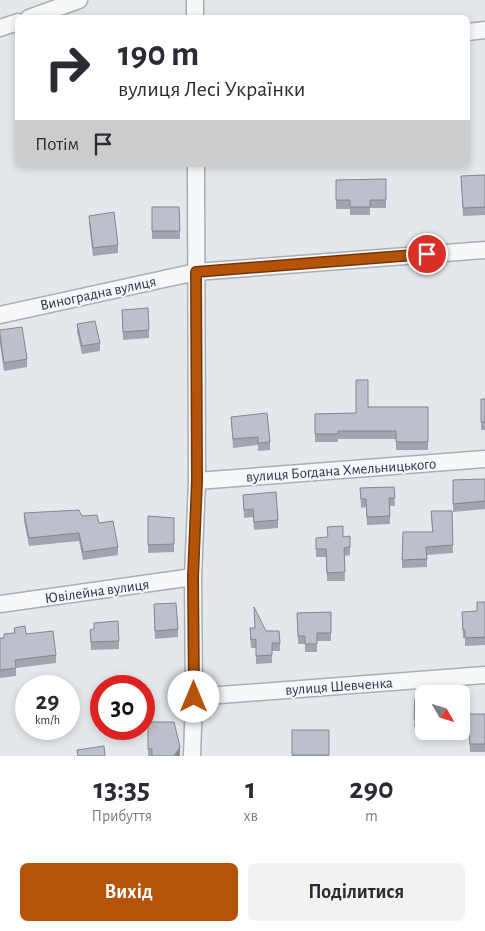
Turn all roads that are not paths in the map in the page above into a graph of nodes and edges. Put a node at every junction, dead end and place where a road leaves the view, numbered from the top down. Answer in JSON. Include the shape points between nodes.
{"nodes":[{"id":1,"x":79,"y":0,"type":"edge"},
{"id":2,"x":195,"y":0,"type":"edge"},
{"id":3,"x":37,"y":15,"type":"edge"},
{"id":4,"x":195,"y":15,"type":"edge"},
{"id":5,"x":15,"y":23,"type":"edge"},
{"id":6,"x":0,"y":28,"type":"edge"},
{"id":7,"x":485,"y":30,"type":"edge"},
{"id":8,"x":470,"y":32,"type":"edge"},
{"id":9,"x":196,"y":167,"type":"edge"},
{"id":10,"x":485,"y":250,"type":"edge"},
{"id":11,"x":196,"y":272,"type":"junction"},
{"id":12,"x":0,"y":314,"type":"edge"},
{"id":13,"x":485,"y":459,"type":"edge"},
{"id":14,"x":197,"y":481,"type":"junction"},
{"id":15,"x":193,"y":577,"type":"junction"},
{"id":16,"x":0,"y":604,"type":"edge"},
{"id":17,"x":485,"y":675,"type":"edge"},
{"id":18,"x":194,"y":697,"type":"junction"},
{"id":19,"x":192,"y":756,"type":"edge"}],
"edges":[{"from":1,"to":3,"type":"street"},
{"from":2,"to":4,"type":"street"},
{"from":5,"to":6,"type":"street"},
{"from":7,"to":8,"type":"street"},
{"from":9,"to":11,"type":"street"},
{"from":10,"to":11,"type":"street","name":"Виноградна вулиця"},
{"from":11,"to":12,"type":"street","name":"Виноградна вулиця"},
{"from":11,"to":14,"type":"street"},
{"from":13,"to":14,"type":"street","name":"вулиця Богдана Хмельницького"},
{"from":14,"to":15,"type":"street"},
{"from":15,"to":16,"type":"street","name":"Ювілейна вулиця"},
{"from":15,"to":18,"type":"street"},
{"from":17,"to":18,"type":"street","name":"вулиця Шевченка"},
{"from":18,"to":19,"type":"street"}]}
